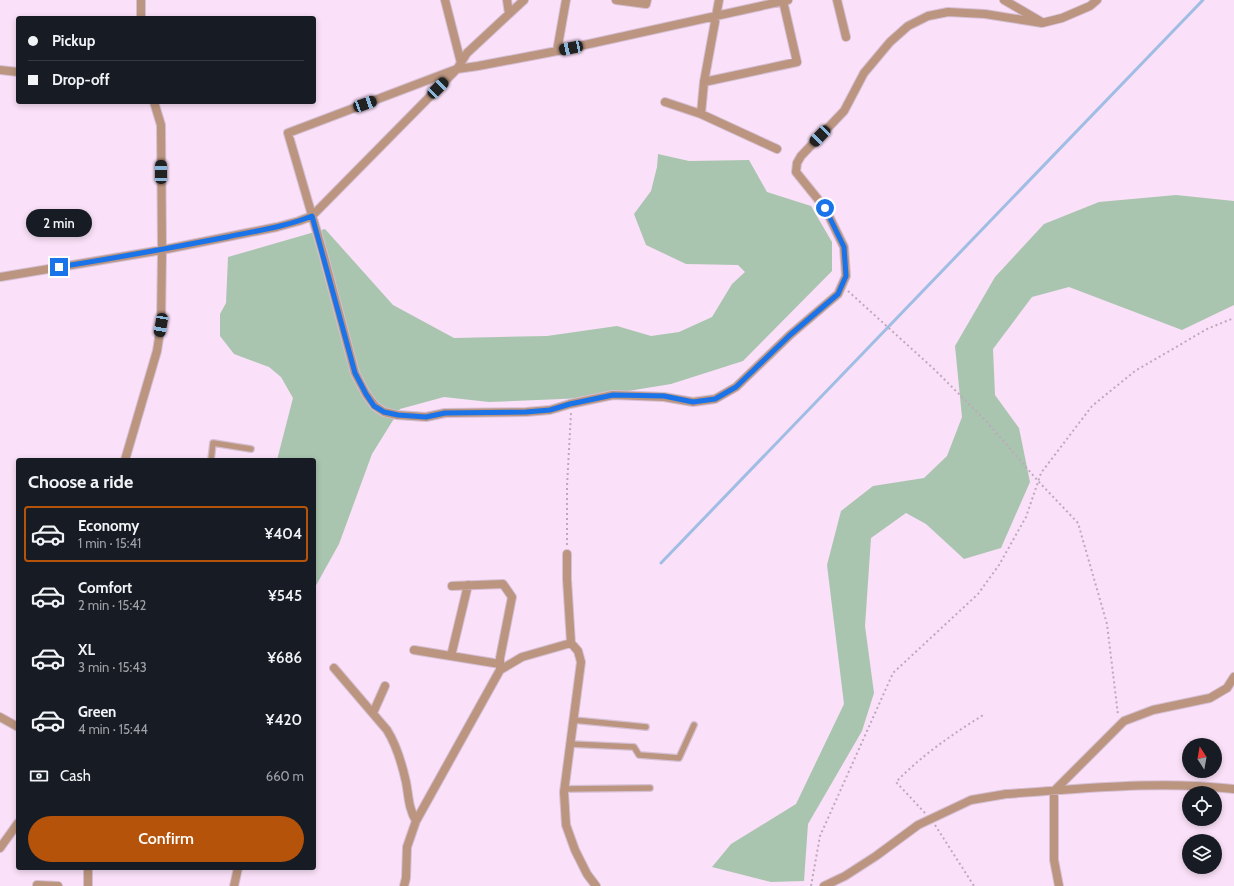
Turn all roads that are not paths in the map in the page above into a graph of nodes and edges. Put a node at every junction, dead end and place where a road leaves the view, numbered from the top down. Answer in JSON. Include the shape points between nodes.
{"nodes":[{"id":1,"x":141,"y":0,"type":"edge"},
{"id":2,"x":445,"y":0,"type":"edge"},
{"id":3,"x":508,"y":0,"type":"edge"},
{"id":4,"x":524,"y":0,"type":"edge"},
{"id":5,"x":566,"y":0,"type":"edge"},
{"id":6,"x":616,"y":0,"type":"edge"},
{"id":7,"x":647,"y":0,"type":"edge"},
{"id":8,"x":719,"y":0,"type":"edge"},
{"id":9,"x":837,"y":0,"type":"edge"},
{"id":10,"x":1004,"y":0,"type":"edge"},
{"id":11,"x":1097,"y":0,"type":"edge"},
{"id":12,"x":785,"y":1,"type":"edge"},
{"id":13,"x":765,"y":3,"type":"edge"},
{"id":14,"x":509,"y":14,"type":"junction"},
{"id":15,"x":141,"y":16,"type":"edge"},
{"id":16,"x":716,"y":16,"type":"junction"},
{"id":17,"x":1042,"y":23,"type":"junction"},
{"id":18,"x":846,"y":37,"type":"dead end"},
{"id":19,"x":557,"y":51,"type":"junction"},
{"id":20,"x":459,"y":66,"type":"junction"},
{"id":21,"x":0,"y":70,"type":"edge"},
{"id":22,"x":16,"y":72,"type":"edge"},
{"id":23,"x":704,"y":82,"type":"junction"},
{"id":24,"x":665,"y":102,"type":"dead end"},
{"id":25,"x":155,"y":104,"type":"edge"},
{"id":26,"x":701,"y":114,"type":"junction"},
{"id":27,"x":777,"y":149,"type":"dead end"},
{"id":28,"x":312,"y":216,"type":"junction"},
{"id":29,"x":162,"y":250,"type":"junction"},
{"id":30,"x":0,"y":277,"type":"edge"},
{"id":31,"x":251,"y":449,"type":"dead end"},
{"id":32,"x":125,"y":458,"type":"edge"},
{"id":33,"x":211,"y":458,"type":"edge"},
{"id":34,"x":567,"y":554,"type":"road end"},
{"id":35,"x":468,"y":585,"type":"junction"},
{"id":36,"x":452,"y":586,"type":"dead end"},
{"id":37,"x":571,"y":643,"type":"junction"},
{"id":38,"x":414,"y":650,"type":"dead end"},
{"id":39,"x":451,"y":656,"type":"junction"},
{"id":40,"x":500,"y":667,"type":"junction"},
{"id":41,"x":334,"y":668,"type":"dead end"},
{"id":42,"x":1234,"y":677,"type":"edge"},
{"id":43,"x":385,"y":686,"type":"dead end"},
{"id":44,"x":373,"y":712,"type":"junction"},
{"id":45,"x":0,"y":717,"type":"edge"},
{"id":46,"x":573,"y":720,"type":"junction"},
{"id":47,"x":694,"y":725,"type":"dead end"},
{"id":48,"x":16,"y":726,"type":"edge"},
{"id":49,"x":646,"y":728,"type":"dead end"},
{"id":50,"x":570,"y":744,"type":"junction"},
{"id":51,"x":650,"y":788,"type":"dead end"},
{"id":52,"x":564,"y":789,"type":"junction"},
{"id":53,"x":1234,"y":789,"type":"edge"},
{"id":54,"x":1054,"y":791,"type":"junction"},
{"id":55,"x":416,"y":821,"type":"junction"},
{"id":56,"x":16,"y":826,"type":"edge"},
{"id":57,"x":0,"y":848,"type":"edge"},
{"id":58,"x":88,"y":870,"type":"edge"},
{"id":59,"x":238,"y":870,"type":"edge"},
{"id":60,"x":37,"y":885,"type":"dead end"},
{"id":61,"x":58,"y":886,"type":"edge"},
{"id":62,"x":88,"y":886,"type":"edge"},
{"id":63,"x":234,"y":886,"type":"edge"},
{"id":64,"x":404,"y":886,"type":"edge"},
{"id":65,"x":596,"y":886,"type":"edge"},
{"id":66,"x":824,"y":886,"type":"edge"},
{"id":67,"x":1059,"y":886,"type":"edge"}],
"edges":[{"from":1,"to":15,"type":"street"},
{"from":2,"to":20,"type":"street"},
{"from":3,"to":14,"type":"street"},
{"from":4,"to":14,"type":"street"},
{"from":5,"to":19,"type":"street"},
{"from":6,"to":7,"type":"street","via":[[646,4]]},
{"from":8,"to":16,"type":"street"},
{"from":9,"to":18,"type":"street"},
{"from":10,"to":17,"type":"street"},
{"from":11,"to":17,"type":"street","via":[[1090,6],[1062,18]]},
{"from":12,"to":13,"type":"street"},
{"from":12,"to":23,"type":"street","via":[[797,62]]},
{"from":13,"to":16,"type":"street"},
{"from":14,"to":20,"type":"street","via":[[467,53]]},
{"from":16,"to":19,"type":"street"},
{"from":16,"to":23,"type":"street"},
{"from":17,"to":28,"type":"street","via":[[985,14],[948,12],[928,16],[908,26],[890,42],[864,73],[844,111],[797,163],[796,172],[825,208],[844,247],[846,276],[838,294],[790,335],[736,387],[715,399],[693,402],[664,396],[613,395],[550,410],[526,412],[445,413],[426,417],[384,412],[374,406],[355,373]]},
{"from":19,"to":20,"type":"street","via":[[478,66]]},
{"from":20,"to":28,"type":"street"},
{"from":20,"to":28,"type":"street","via":[[288,132]]},
{"from":21,"to":22,"type":"street"},
{"from":23,"to":26,"type":"street"},
{"from":24,"to":26,"type":"street"},
{"from":25,"to":29,"type":"street","via":[[161,125]]},
{"from":26,"to":27,"type":"street"},
{"from":28,"to":29,"type":"street","via":[[277,227]]},
{"from":29,"to":30,"type":"street"},
{"from":29,"to":32,"type":"street","via":[[161,325],[158,344]]},
{"from":31,"to":33,"type":"lane","via":[[213,443]]},
{"from":34,"to":37,"type":"street"},
{"from":35,"to":36,"type":"street"},
{"from":35,"to":39,"type":"street"},
{"from":35,"to":40,"type":"street","via":[[503,584],[512,597]]},
{"from":37,"to":40,"type":"street","via":[[522,657]]},
{"from":37,"to":46,"type":"street","via":[[578,650],[581,662]]},
{"from":38,"to":39,"type":"street"},
{"from":39,"to":40,"type":"street"},
{"from":40,"to":55,"type":"street"},
{"from":41,"to":44,"type":"street"},
{"from":42,"to":54,"type":"street","via":[[1227,688],[1210,698],[1153,710],[1119,724]]},
{"from":43,"to":44,"type":"street"},
{"from":44,"to":55,"type":"street","via":[[394,741],[411,814]]},
{"from":45,"to":48,"type":"street"},
{"from":46,"to":49,"type":"lane"},
{"from":46,"to":50,"type":"street"},
{"from":47,"to":50,"type":"lane","via":[[679,758],[638,755],[634,747]]},
{"from":50,"to":52,"type":"street"},
{"from":51,"to":52,"type":"lane"},
{"from":52,"to":65,"type":"street","via":[[566,825],[575,850]]},
{"from":53,"to":54,"type":"street","via":[[1144,786]]},
{"from":54,"to":66,"type":"street","via":[[986,796],[971,800],[918,825],[876,856]]},
{"from":54,"to":67,"type":"street","via":[[1054,860]]},
{"from":55,"to":64,"type":"street","via":[[407,847]]},
{"from":56,"to":57,"type":"street"},
{"from":58,"to":62,"type":"street"},
{"from":59,"to":63,"type":"street"},
{"from":60,"to":61,"type":"street"}]}
